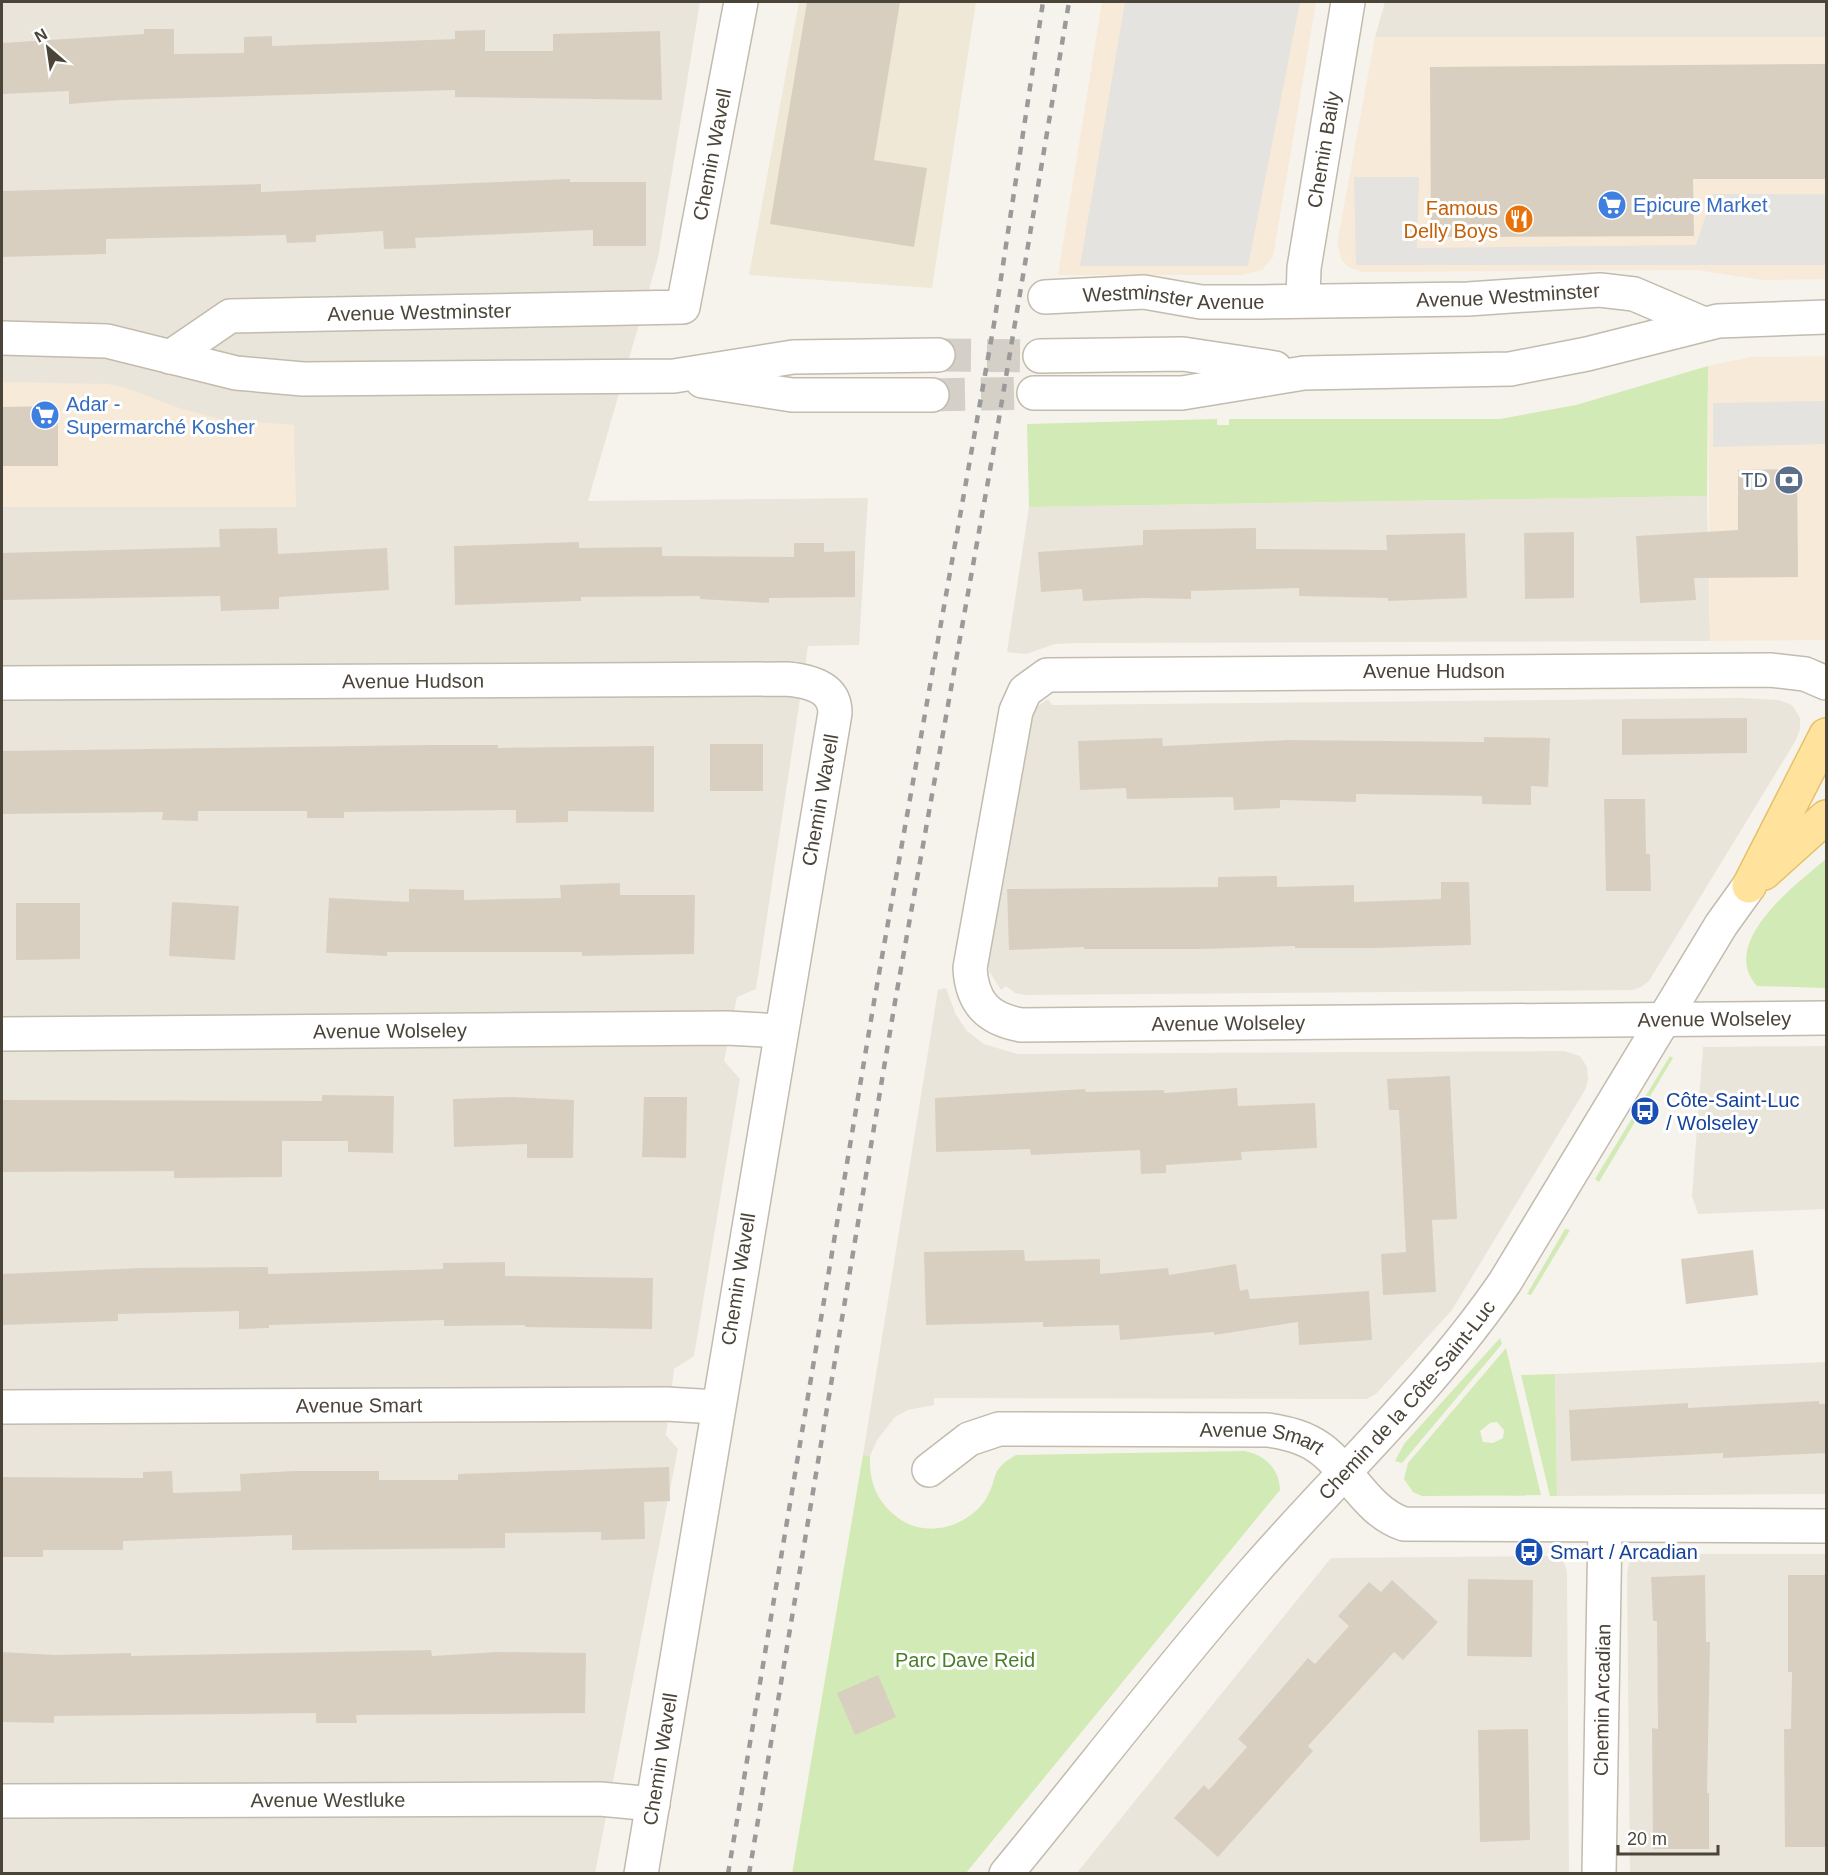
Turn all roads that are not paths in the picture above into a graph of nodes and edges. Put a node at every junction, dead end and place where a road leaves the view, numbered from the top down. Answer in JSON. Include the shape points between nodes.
{"nodes":[{"id":1,"x":741,"y":2,"type":"edge"},
{"id":2,"x":1348,"y":2,"type":"edge"},
{"id":3,"x":1045,"y":297,"type":"dead end"},
{"id":4,"x":1303,"y":300,"type":"junction"},
{"id":5,"x":683,"y":307,"type":"joint"},
{"id":6,"x":1827,"y":317,"type":"edge"},
{"id":7,"x":1704,"y":324,"type":"junction"},
{"id":8,"x":2,"y":338,"type":"edge"},
{"id":9,"x":938,"y":355,"type":"tunnel mouth"},
{"id":10,"x":1040,"y":356,"type":"tunnel mouth"},
{"id":11,"x":170,"y":357,"type":"junction"},
{"id":12,"x":1304,"y":373,"type":"junction"},
{"id":13,"x":674,"y":376,"type":"junction"},
{"id":14,"x":1034,"y":393,"type":"tunnel mouth"},
{"id":15,"x":932,"y":395,"type":"tunnel mouth"},
{"id":16,"x":1041,"y":677,"type":"joint"},
{"id":17,"x":2,"y":683,"type":"edge"},
{"id":18,"x":1827,"y":683,"type":"edge"},
{"id":19,"x":824,"y":689,"type":"joint"},
{"id":20,"x":1827,"y":735,"type":"edge"},
{"id":21,"x":1827,"y":817,"type":"edge"},
{"id":22,"x":1749,"y":886,"type":"junction"},
{"id":23,"x":1664,"y":1018,"type":"junction"},
{"id":24,"x":1827,"y":1018,"type":"edge"},
{"id":25,"x":780,"y":1030,"type":"junction"},
{"id":26,"x":2,"y":1034,"type":"edge"},
{"id":27,"x":2,"y":1407,"type":"edge"},
{"id":28,"x":717,"y":1407,"type":"junction"},
{"id":29,"x":929,"y":1470,"type":"dead end"},
{"id":30,"x":1345,"y":1473,"type":"junction"},
{"id":31,"x":1827,"y":1526,"type":"edge"},
{"id":32,"x":1605,"y":1527,"type":"junction"},
{"id":33,"x":2,"y":1801,"type":"edge"},
{"id":34,"x":653,"y":1804,"type":"junction"},
{"id":35,"x":641,"y":1874,"type":"edge"},
{"id":36,"x":1006,"y":1874,"type":"edge"},
{"id":37,"x":1599,"y":1874,"type":"edge"}],
"edges":[{"from":1,"to":5,"type":"street","name":"Chemin Wavell"},
{"from":2,"to":4,"type":"street","name":"Chemin Baily","via":[[1304,268]]},
{"from":3,"to":4,"type":"street","name":"Westminster Avenue","via":[[1144,292],[1202,302]]},
{"from":4,"to":7,"type":"street","name":"Avenue Westminster","via":[[1468,299],[1620,291]]},
{"from":5,"to":11,"type":"street","name":"Avenue Westminster","via":[[230,316]]},
{"from":6,"to":7,"type":"street"},
{"from":7,"to":12,"type":"street","via":[[1530,367],[1463,372]]},
{"from":8,"to":11,"type":"street","via":[[107,340]]},
{"from":9,"to":13,"type":"street","via":[[793,357]]},
{"from":10,"to":12,"type":"street","via":[[1184,354]]},
{"from":11,"to":13,"type":"street","via":[[236,373],[278,378]]},
{"from":12,"to":14,"type":"street","via":[[1182,393]]},
{"from":13,"to":15,"type":"street","via":[[792,395]]},
{"from":16,"to":18,"type":"street","name":"Avenue Hudson","via":[[1066,673],[1770,670],[1805,674]]},
{"from":16,"to":23,"type":"street","name":"Avenue Wolseley","via":[[1025,691],[1011,728],[970,968],[976,998],[995,1018],[1033,1025]]},
{"from":17,"to":19,"type":"street","name":"Avenue Hudson","via":[[753,679],[800,680]]},
{"from":19,"to":25,"type":"street","name":"Chemin Wavell","via":[[833,701],[835,713]]},
{"from":20,"to":22,"type":"main road","name":"Chemin de la Côte-Saint-Luc"},
{"from":21,"to":22,"type":"main road","name":"Chemin de la Côte-Saint-Luc"},
{"from":22,"to":23,"type":"street","name":"Chemin de la Côte-Saint-Luc"},
{"from":23,"to":24,"type":"street","name":"Avenue Wolseley"},
{"from":23,"to":30,"type":"street","name":"Chemin de la Côte-Saint-Luc","via":[[1486,1310],[1432,1378]]},
{"from":25,"to":26,"type":"street","name":"Avenue Wolseley"},
{"from":25,"to":28,"type":"street","name":"Chemin Wavell"},
{"from":27,"to":28,"type":"street","name":"Avenue Smart"},
{"from":28,"to":34,"type":"street","name":"Chemin Wavell"},
{"from":29,"to":30,"type":"street","name":"Avenue Smart","via":[[969,1439],[999,1429],[1025,1428],[1268,1430],[1314,1445]]},
{"from":30,"to":32,"type":"street","name":"Avenue Smart","via":[[1382,1514],[1404,1524]]},
{"from":30,"to":36,"type":"street","name":"Chemin de la Côte-Saint-Luc","via":[[1254,1571]]},
{"from":31,"to":32,"type":"street","name":"Avenue Smart"},
{"from":32,"to":37,"type":"street","name":"Chemin Arcadian"},
{"from":33,"to":34,"type":"street","name":"Avenue Westluke","via":[[600,1799]]},
{"from":34,"to":35,"type":"street","name":"Chemin Wavell"}]}
